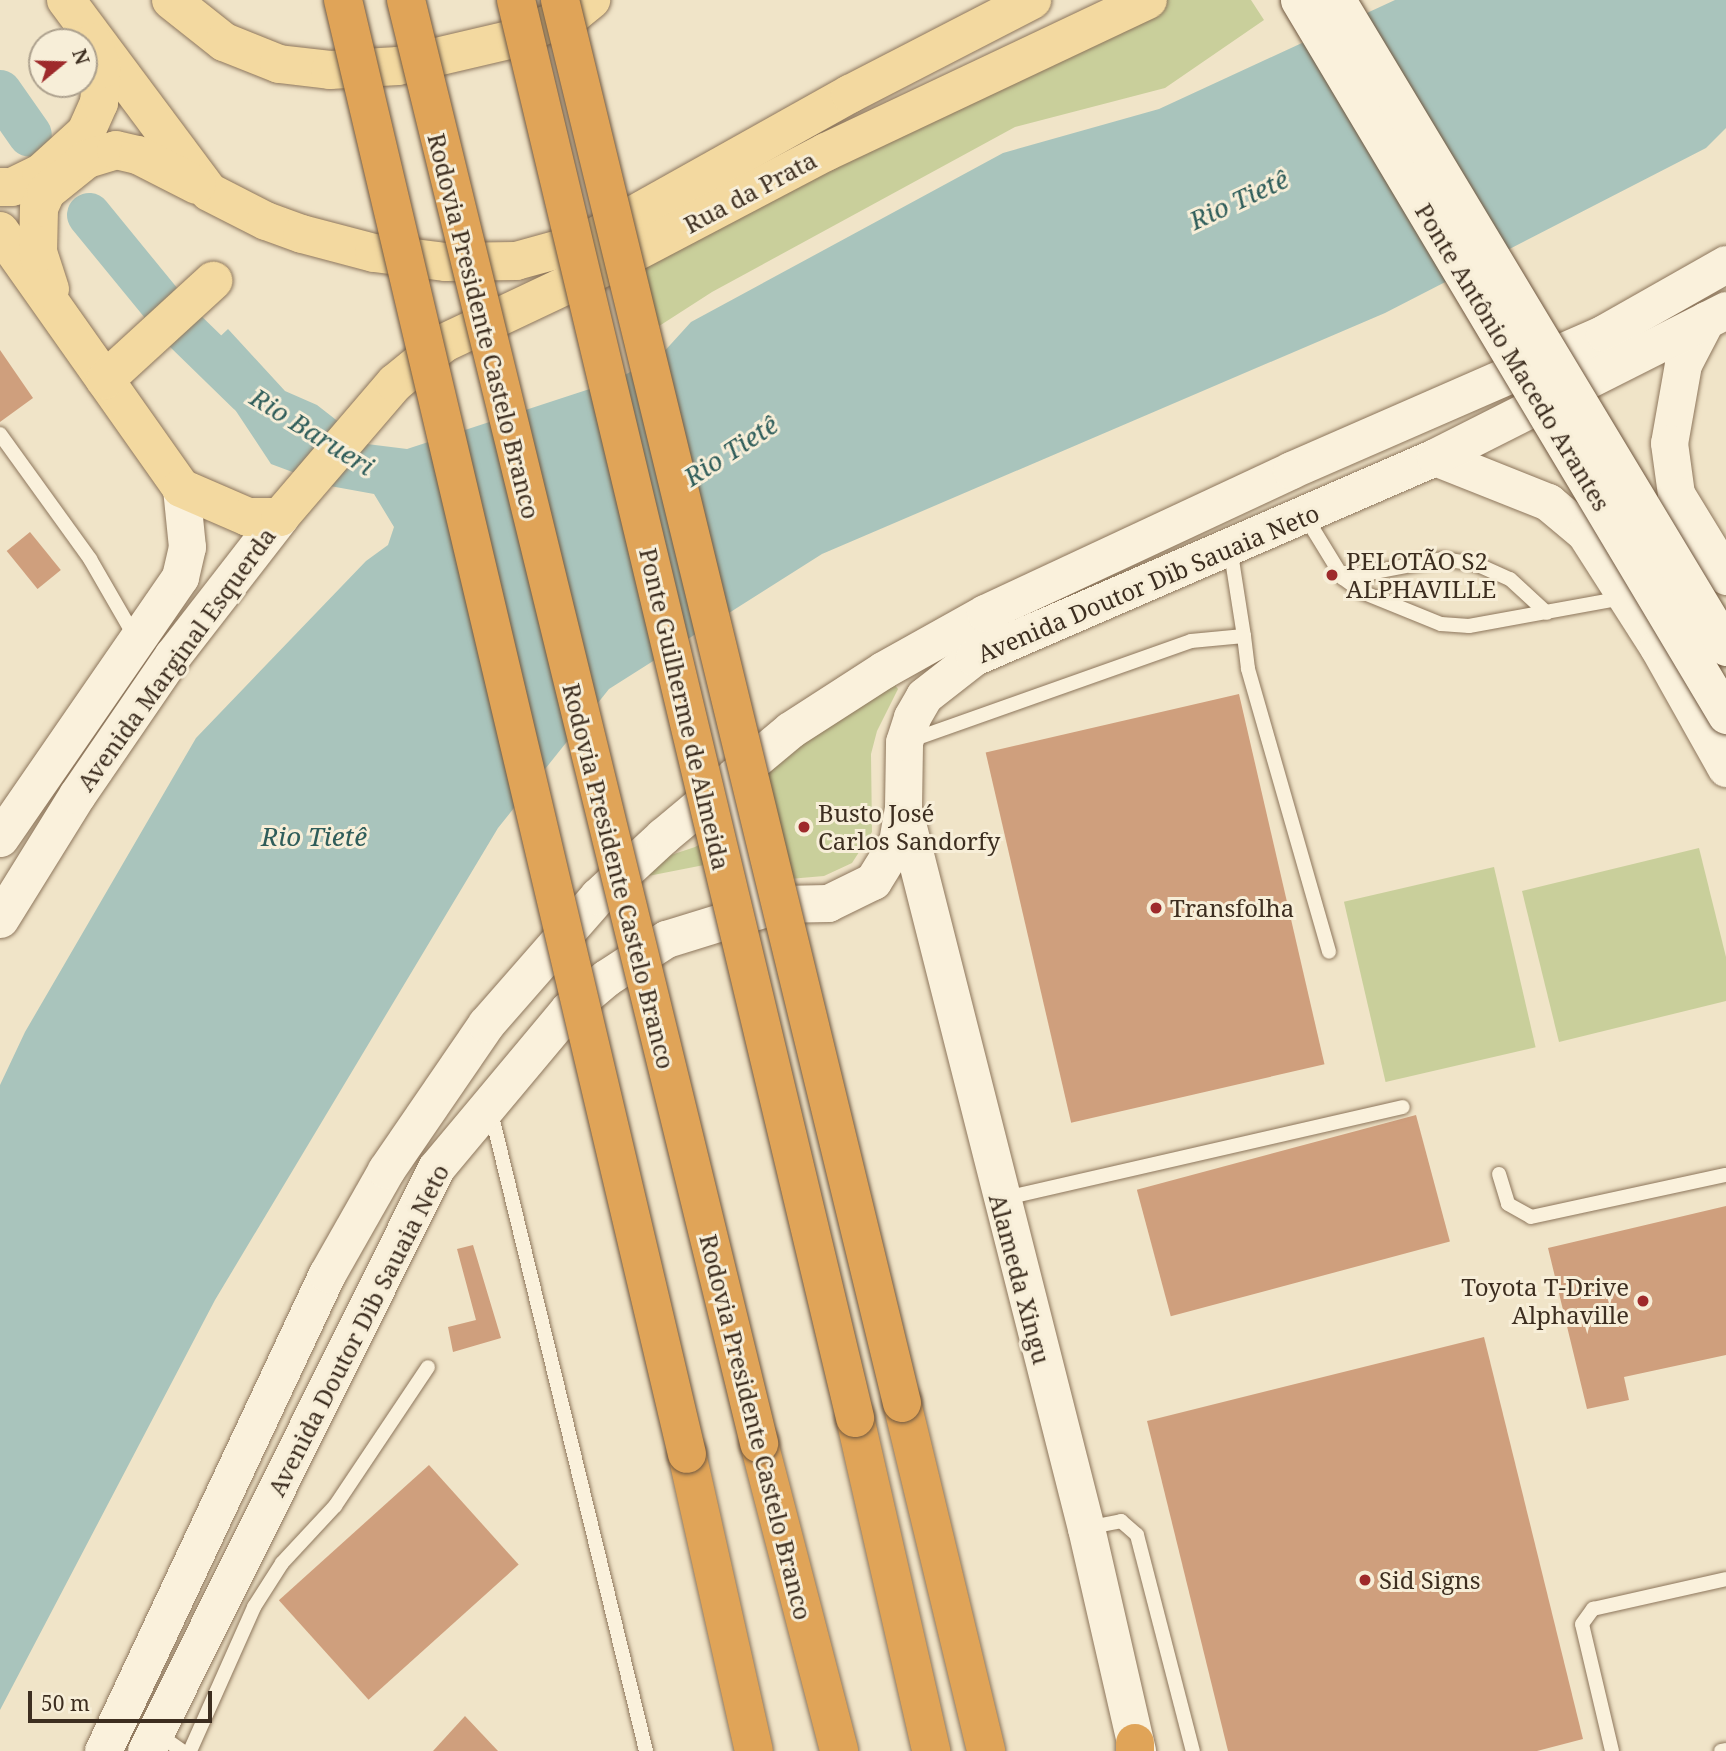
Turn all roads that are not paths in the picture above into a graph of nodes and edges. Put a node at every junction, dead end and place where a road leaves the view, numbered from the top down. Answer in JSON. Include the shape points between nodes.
{"nodes":[{"id":1,"x":66,"y":0,"type":"edge"},
{"id":2,"x":171,"y":0,"type":"edge"},
{"id":3,"x":343,"y":0,"type":"edge"},
{"id":4,"x":406,"y":0,"type":"edge"},
{"id":5,"x":516,"y":0,"type":"edge"},
{"id":6,"x":560,"y":0,"type":"edge"},
{"id":7,"x":591,"y":0,"type":"edge"},
{"id":8,"x":1032,"y":0,"type":"edge"},
{"id":9,"x":1149,"y":0,"type":"edge"},
{"id":10,"x":1299,"y":0,"type":"edge"},
{"id":11,"x":1337,"y":0,"type":"edge"},
{"id":12,"x":86,"y":28,"type":"edge"},
{"id":13,"x":98,"y":45,"type":"edge"},
{"id":14,"x":98,"y":56,"type":"edge"},
{"id":15,"x":0,"y":187,"type":"edge"},
{"id":16,"x":209,"y":192,"type":"junction"},
{"id":17,"x":0,"y":232,"type":"edge"},
{"id":18,"x":1726,"y":264,"type":"edge"},
{"id":19,"x":213,"y":281,"type":"dead end"},
{"id":20,"x":1716,"y":315,"type":"edge"},
{"id":21,"x":59,"y":318,"type":"junction"},
{"id":22,"x":105,"y":380,"type":"junction"},
{"id":23,"x":370,"y":413,"type":"joint"},
{"id":24,"x":0,"y":434,"type":"edge"},
{"id":25,"x":1434,"y":457,"type":"junction"},
{"id":26,"x":181,"y":488,"type":"junction"},
{"id":27,"x":1676,"y":494,"type":"junction"},
{"id":28,"x":285,"y":511,"type":"junction"},
{"id":29,"x":1305,"y":516,"type":"junction"},
{"id":30,"x":1585,"y":533,"type":"junction"},
{"id":31,"x":1230,"y":547,"type":"junction"},
{"id":32,"x":1726,"y":576,"type":"edge"},
{"id":33,"x":1343,"y":578,"type":"junction"},
{"id":34,"x":1628,"y":597,"type":"junction"},
{"id":35,"x":1546,"y":613,"type":"junction"},
{"id":36,"x":1244,"y":636,"type":"junction"},
{"id":37,"x":136,"y":638,"type":"junction"},
{"id":38,"x":1726,"y":647,"type":"edge"},
{"id":39,"x":1726,"y":715,"type":"edge"},
{"id":40,"x":904,"y":743,"type":"junction"},
{"id":41,"x":1726,"y":768,"type":"edge"},
{"id":42,"x":734,"y":776,"type":"junction"},
{"id":43,"x":903,"y":808,"type":"junction"},
{"id":44,"x":0,"y":838,"type":"edge"},
{"id":45,"x":779,"y":904,"type":"junction"},
{"id":46,"x":0,"y":919,"type":"edge"},
{"id":47,"x":1329,"y":952,"type":"dead end"},
{"id":48,"x":489,"y":1104,"type":"junction"},
{"id":49,"x":1402,"y":1107,"type":"dead end"},
{"id":50,"x":1499,"y":1174,"type":"dead end"},
{"id":51,"x":1726,"y":1175,"type":"edge"},
{"id":52,"x":999,"y":1200,"type":"junction"},
{"id":53,"x":428,"y":1367,"type":"dead end"},
{"id":54,"x":1086,"y":1528,"type":"junction"},
{"id":55,"x":1726,"y":1579,"type":"edge"},
{"id":56,"x":161,"y":1745,"type":"edge"},
{"id":57,"x":1136,"y":1748,"type":"edge"},
{"id":58,"x":103,"y":1751,"type":"edge"},
{"id":59,"x":190,"y":1751,"type":"edge"},
{"id":60,"x":646,"y":1751,"type":"edge"},
{"id":61,"x":754,"y":1751,"type":"edge"},
{"id":62,"x":839,"y":1751,"type":"edge"},
{"id":63,"x":931,"y":1751,"type":"edge"},
{"id":64,"x":986,"y":1751,"type":"edge"},
{"id":65,"x":1194,"y":1751,"type":"edge"},
{"id":66,"x":1612,"y":1751,"type":"edge"}],
"edges":[{"from":1,"to":12,"type":"main road"},
{"from":2,"to":7,"type":"main road","via":[[224,42],[279,64],[330,69],[398,66],[509,40],[575,13]]},
{"from":3,"to":61,"type":"highway","bridge":true},
{"from":4,"to":62,"type":"highway","name":"Rodovia Presidente Castelo Branco","bridge":true,"via":[[759,1444]]},
{"from":5,"to":63,"type":"highway","name":"Ponte Guilherme de Almeida","bridge":true},
{"from":6,"to":64,"type":"highway","bridge":true},
{"from":8,"to":16,"type":"main road","name":"Rua da Prata","via":[[850,94],[585,242],[516,261],[446,262],[331,242],[266,221]]},
{"from":9,"to":23,"type":"main road","name":"Rua da Prata","via":[[826,152],[622,260],[444,344],[396,383]]},
{"from":10,"to":39,"type":"main road","name":"Ponte Antônio Macedo Arantes","bridge":true},
{"from":11,"to":38,"type":"main road","name":"Ponte Antônio Macedo Arantes","bridge":true},
{"from":13,"to":16,"type":"main road"},
{"from":14,"to":15,"type":"main road","via":[[102,69],[99,103],[86,132],[41,173],[12,187]]},
{"from":16,"to":21,"type":"main road","name":"Rua da Prata","via":[[158,163],[116,150],[87,159],[46,192],[39,208],[38,253]]},
{"from":17,"to":21,"type":"main road"},
{"from":18,"to":42,"type":"main road","name":"Avenida Doutor Dib Sauaia Neto","via":[[1604,333],[985,613],[883,670],[790,730]]},
{"from":19,"to":22,"type":"main road"},
{"from":20,"to":25,"type":"main road","name":"Avenida Doutor Dib Sauaia Neto"},
{"from":20,"to":27,"type":"main road","via":[[1683,364],[1673,403],[1669,443]]},
{"from":21,"to":22,"type":"main road"},
{"from":22,"to":26,"type":"main road"},
{"from":23,"to":28,"type":"main road","name":"Avenida Marginal Esquerda"},
{"from":24,"to":37,"type":"lane","via":[[90,559]]},
{"from":25,"to":29,"type":"main road","name":"Avenida Doutor Dib Sauaia Neto"},
{"from":25,"to":30,"type":"main road","via":[[1548,502]]},
{"from":26,"to":28,"type":"main road","via":[[248,517]]},
{"from":26,"to":37,"type":"main road","name":"Avenida Marginal Esquerda","via":[[187,547],[180,578]]},
{"from":27,"to":30,"type":"main road","via":[[1622,503]]},
{"from":27,"to":32,"type":"main road"},
{"from":28,"to":46,"type":"main road","name":"Avenida Marginal Esquerda","via":[[173,656],[77,795]]},
{"from":29,"to":31,"type":"main road","name":"Avenida Doutor Dib Sauaia Neto"},
{"from":29,"to":33,"type":"lane"},
{"from":30,"to":34,"type":"main road"},
{"from":31,"to":36,"type":"lane"},
{"from":31,"to":40,"type":"main road","name":"Avenida Doutor Dib Sauaia Neto","via":[[974,657],[924,696]]},
{"from":33,"to":35,"type":"lane","via":[[1362,592],[1441,624],[1469,626]]},
{"from":33,"to":35,"type":"lane","via":[[1443,559],[1476,565],[1510,579]]},
{"from":34,"to":35,"type":"lane"},
{"from":34,"to":41,"type":"main road"},
{"from":36,"to":40,"type":"lane","via":[[1191,641]]},
{"from":36,"to":47,"type":"lane","via":[[1248,669]]},
{"from":37,"to":44,"type":"main road","name":"Avenida Marginal Esquerda"},
{"from":40,"to":43,"type":"main road","name":"Avenida Doutor Dib Sauaia Neto"},
{"from":42,"to":45,"type":"main road","via":[[734,817],[744,859],[752,877]]},
{"from":42,"to":58,"type":"main road","name":"Avenida Doutor Dib Sauaia Neto","via":[[598,896],[541,958],[486,1024],[386,1170],[321,1286]]},
{"from":43,"to":45,"type":"main road","name":"Avenida Doutor Dib Sauaia Neto","via":[[893,852],[873,881],[853,895],[828,903]]},
{"from":43,"to":52,"type":"main road","name":"Alameda Xingu"},
{"from":45,"to":48,"type":"main road","name":"Avenida Doutor Dib Sauaia Neto","via":[[666,939],[637,956],[568,1010]]},
{"from":48,"to":56,"type":"main road","name":"Avenida Doutor Dib Sauaia Neto","via":[[436,1168]]},
{"from":48,"to":60,"type":"lane"},
{"from":49,"to":52,"type":"lane"},
{"from":50,"to":51,"type":"lane","via":[[1508,1205],[1531,1217]]},
{"from":52,"to":54,"type":"main road","name":"Alameda Xingu"},
{"from":53,"to":59,"type":"lane","via":[[335,1506],[282,1563],[254,1607]]},
{"from":54,"to":57,"type":"main road","name":"Alameda Xingu"},
{"from":54,"to":65,"type":"lane","via":[[1121,1521],[1137,1535]]},
{"from":55,"to":66,"type":"lane","via":[[1593,1609],[1582,1624]]}]}
